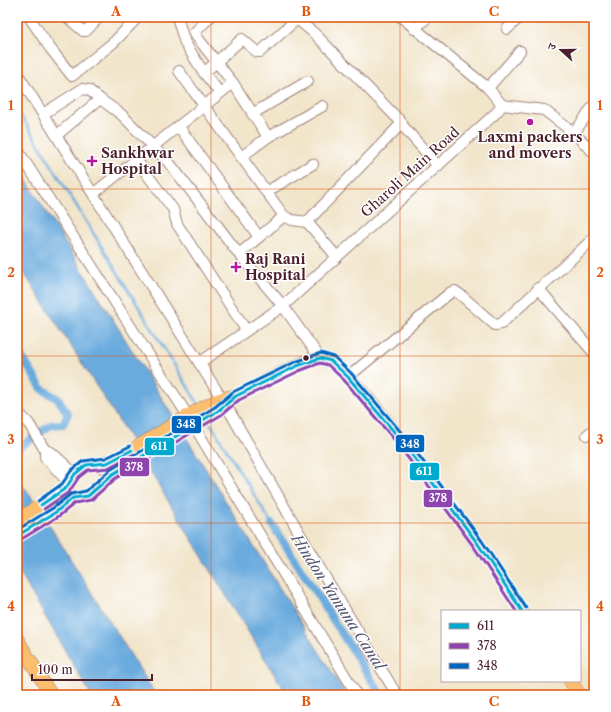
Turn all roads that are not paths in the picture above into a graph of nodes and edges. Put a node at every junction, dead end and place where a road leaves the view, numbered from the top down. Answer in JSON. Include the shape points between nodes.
{"nodes":[{"id":1,"x":29,"y":17,"type":"edge"},
{"id":2,"x":67,"y":17,"type":"edge"},
{"id":3,"x":99,"y":17,"type":"edge"},
{"id":4,"x":138,"y":17,"type":"edge"},
{"id":5,"x":177,"y":17,"type":"edge"},
{"id":6,"x":210,"y":17,"type":"edge"},
{"id":7,"x":401,"y":17,"type":"edge"},
{"id":8,"x":428,"y":17,"type":"edge"},
{"id":9,"x":520,"y":17,"type":"edge"},
{"id":10,"x":298,"y":18,"type":"edge"},
{"id":11,"x":414,"y":28,"type":"junction"},
{"id":12,"x":507,"y":29,"type":"dead end"},
{"id":13,"x":520,"y":51,"type":"dead end"},
{"id":14,"x":218,"y":62,"type":"junction"},
{"id":15,"x":179,"y":71,"type":"dead end"},
{"id":16,"x":17,"y":73,"type":"edge"},
{"id":17,"x":204,"y":73,"type":"junction"},
{"id":18,"x":72,"y":76,"type":"junction"},
{"id":19,"x":308,"y":81,"type":"dead end"},
{"id":20,"x":233,"y":83,"type":"junction"},
{"id":21,"x":488,"y":88,"type":"junction"},
{"id":22,"x":82,"y":89,"type":"junction"},
{"id":23,"x":220,"y":93,"type":"junction"},
{"id":24,"x":100,"y":99,"type":"junction"},
{"id":25,"x":502,"y":105,"type":"junction"},
{"id":26,"x":594,"y":105,"type":"edge"},
{"id":27,"x":204,"y":106,"type":"junction"},
{"id":28,"x":323,"y":106,"type":"dead end"},
{"id":29,"x":43,"y":114,"type":"junction"},
{"id":30,"x":252,"y":114,"type":"junction"},
{"id":31,"x":402,"y":125,"type":"junction"},
{"id":32,"x":179,"y":127,"type":"junction"},
{"id":33,"x":574,"y":133,"type":"junction"},
{"id":34,"x":57,"y":135,"type":"junction"},
{"id":35,"x":268,"y":137,"type":"junction"},
{"id":36,"x":155,"y":147,"type":"junction"},
{"id":37,"x":17,"y":149,"type":"edge"},
{"id":38,"x":594,"y":153,"type":"edge"},
{"id":39,"x":241,"y":157,"type":"junction"},
{"id":40,"x":137,"y":161,"type":"junction"},
{"id":41,"x":313,"y":164,"type":"dead end"},
{"id":42,"x":438,"y":166,"type":"junction"},
{"id":43,"x":266,"y":192,"type":"junction"},
{"id":44,"x":93,"y":194,"type":"junction"},
{"id":45,"x":284,"y":216,"type":"junction"},
{"id":46,"x":307,"y":222,"type":"junction"},
{"id":47,"x":259,"y":237,"type":"junction"},
{"id":48,"x":594,"y":238,"type":"edge"},
{"id":49,"x":239,"y":254,"type":"junction"},
{"id":50,"x":337,"y":257,"type":"junction"},
{"id":51,"x":538,"y":288,"type":"junction"},
{"id":52,"x":283,"y":306,"type":"junction"},
{"id":53,"x":246,"y":330,"type":"junction"},
{"id":54,"x":594,"y":353,"type":"edge"},
{"id":55,"x":320,"y":358,"type":"junction"},
{"id":56,"x":199,"y":363,"type":"junction"},
{"id":57,"x":348,"y":377,"type":"junction"},
{"id":58,"x":220,"y":405,"type":"junction"},
{"id":59,"x":17,"y":411,"type":"edge"},
{"id":60,"x":192,"y":420,"type":"junction"},
{"id":61,"x":134,"y":455,"type":"junction"},
{"id":62,"x":98,"y":464,"type":"junction"},
{"id":63,"x":104,"y":482,"type":"junction"},
{"id":64,"x":71,"y":486,"type":"junction"},
{"id":65,"x":17,"y":520,"type":"edge"},
{"id":66,"x":17,"y":536,"type":"edge"},
{"id":67,"x":521,"y":610,"type":"edge"},
{"id":68,"x":17,"y":639,"type":"edge"},
{"id":69,"x":17,"y":655,"type":"edge"},
{"id":70,"x":571,"y":682,"type":"edge"},
{"id":71,"x":41,"y":695,"type":"edge"},
{"id":72,"x":51,"y":695,"type":"edge"},
{"id":73,"x":357,"y":695,"type":"edge"},
{"id":74,"x":397,"y":695,"type":"edge"},
{"id":75,"x":580,"y":695,"type":"edge"}],
"edges":[{"from":1,"to":18,"type":"street"},
{"from":2,"to":3,"type":"street","via":[[86,31]]},
{"from":4,"to":18,"type":"street","via":[[114,42]]},
{"from":5,"to":17,"type":"street","via":[[185,43]]},
{"from":6,"to":14,"type":"street","via":[[195,34]]},
{"from":7,"to":11,"type":"street"},
{"from":8,"to":11,"type":"street"},
{"from":9,"to":12,"type":"street"},
{"from":10,"to":14,"type":"street","via":[[258,53],[242,39]]},
{"from":10,"to":31,"type":"street"},
{"from":11,"to":21,"type":"street"},
{"from":13,"to":21,"type":"street"},
{"from":14,"to":17,"type":"street"},
{"from":14,"to":20,"type":"street"},
{"from":15,"to":27,"type":"street"},
{"from":16,"to":29,"type":"street"},
{"from":17,"to":23,"type":"street"},
{"from":18,"to":22,"type":"street"},
{"from":19,"to":30,"type":"street"},
{"from":20,"to":23,"type":"street"},
{"from":20,"to":30,"type":"street"},
{"from":21,"to":25,"type":"street"},
{"from":22,"to":24,"type":"street","via":[[89,90]]},
{"from":22,"to":29,"type":"street"},
{"from":23,"to":27,"type":"street"},
{"from":24,"to":34,"type":"street"},
{"from":24,"to":36,"type":"street"},
{"from":25,"to":33,"type":"street","via":[[544,110]]},
{"from":25,"to":42,"type":"street","name":"Gharoli Main Road"},
{"from":26,"to":33,"type":"street"},
{"from":27,"to":32,"type":"street"},
{"from":27,"to":39,"type":"street"},
{"from":28,"to":35,"type":"street"},
{"from":29,"to":34,"type":"street"},
{"from":30,"to":35,"type":"street"},
{"from":31,"to":42,"type":"street"},
{"from":31,"to":46,"type":"street"},
{"from":32,"to":36,"type":"street"},
{"from":32,"to":47,"type":"street"},
{"from":33,"to":38,"type":"street"},
{"from":34,"to":44,"type":"street"},
{"from":35,"to":39,"type":"street"},
{"from":36,"to":40,"type":"street"},
{"from":36,"to":49,"type":"street"},
{"from":37,"to":60,"type":"street"},
{"from":39,"to":43,"type":"street"},
{"from":40,"to":44,"type":"street"},
{"from":40,"to":53,"type":"street","via":[[173,209],[177,224]]},
{"from":41,"to":43,"type":"street"},
{"from":42,"to":50,"type":"street","name":"Gharoli Main Road"},
{"from":43,"to":45,"type":"street"},
{"from":44,"to":56,"type":"street"},
{"from":45,"to":46,"type":"street"},
{"from":45,"to":47,"type":"street"},
{"from":46,"to":50,"type":"street"},
{"from":47,"to":49,"type":"street"},
{"from":48,"to":51,"type":"street"},
{"from":49,"to":52,"type":"street"},
{"from":50,"to":52,"type":"street","name":"Gharoli Main Road"},
{"from":51,"to":54,"type":"street"},
{"from":51,"to":57,"type":"street","via":[[499,325],[493,324],[462,296],[455,291],[452,292]]},
{"from":52,"to":53,"type":"street","name":"Gharoli Main Road"},
{"from":52,"to":55,"type":"street"},
{"from":53,"to":56,"type":"street","name":"Gharoli Main Road"},
{"from":55,"to":57,"type":"main road","via":[[331,361]]},
{"from":55,"to":58,"type":"main road","via":[[297,366]]},
{"from":56,"to":58,"type":"street"},
{"from":57,"to":67,"type":"main road","via":[[401,440],[478,544]]},
{"from":58,"to":60,"type":"main road"},
{"from":58,"to":74,"type":"street"},
{"from":59,"to":64,"type":"street","via":[[46,450],[45,457]]},
{"from":60,"to":61,"type":"main road"},
{"from":60,"to":73,"type":"street"},
{"from":61,"to":62,"type":"main road"},
{"from":61,"to":63,"type":"main road"},
{"from":62,"to":63,"type":"main road","via":[[105,470]]},
{"from":62,"to":64,"type":"main road","via":[[86,465]]},
{"from":63,"to":64,"type":"main road","via":[[88,496],[79,499]]},
{"from":64,"to":65,"type":"main road"},
{"from":64,"to":66,"type":"main road","via":[[56,512]]},
{"from":68,"to":72,"type":"main road"},
{"from":69,"to":71,"type":"main road"},
{"from":70,"to":75,"type":"main road"}]}
